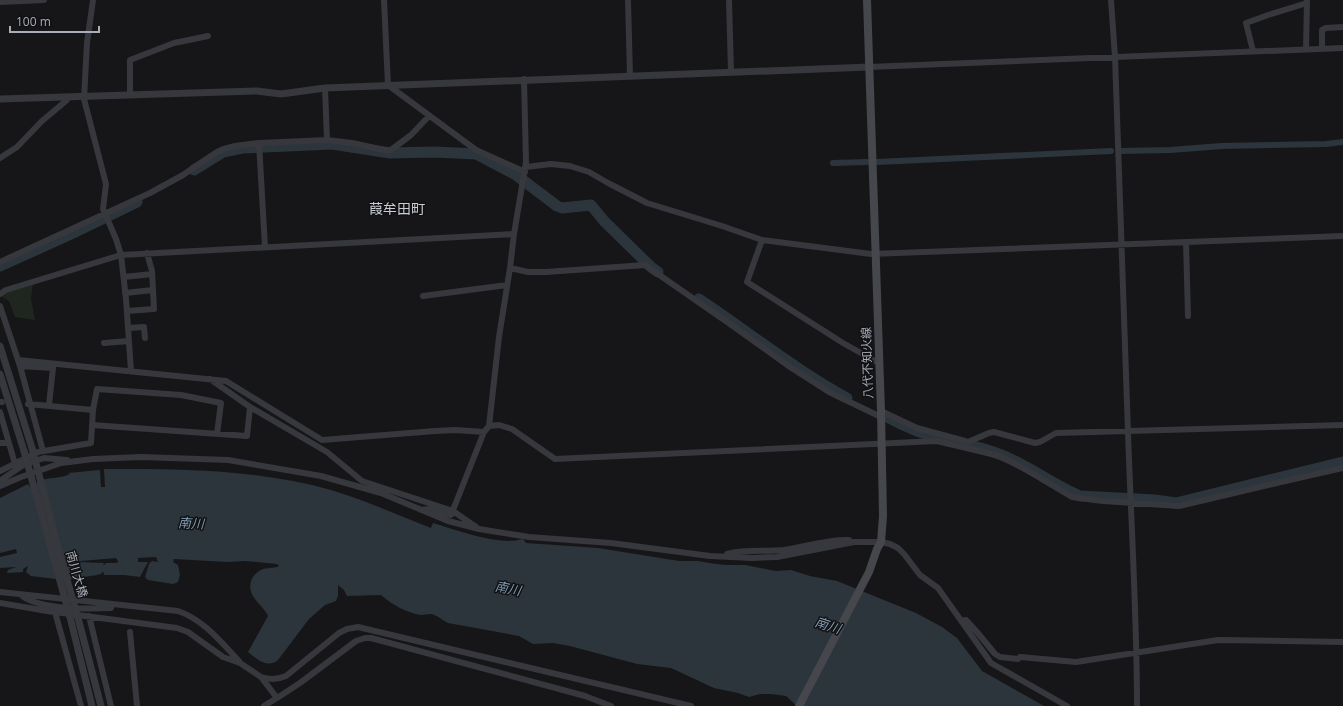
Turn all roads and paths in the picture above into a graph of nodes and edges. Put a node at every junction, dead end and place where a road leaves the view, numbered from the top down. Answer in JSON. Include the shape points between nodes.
{"nodes":[{"id":1,"x":44,"y":0,"type":"edge"},
{"id":2,"x":93,"y":0,"type":"edge"},
{"id":3,"x":384,"y":0,"type":"edge"},
{"id":4,"x":628,"y":0,"type":"edge"},
{"id":5,"x":729,"y":0,"type":"edge"},
{"id":6,"x":867,"y":0,"type":"edge"},
{"id":7,"x":1111,"y":0,"type":"edge"},
{"id":8,"x":0,"y":2,"type":"edge"},
{"id":9,"x":1307,"y":2,"type":"edge"},
{"id":10,"x":1343,"y":27,"type":"edge"},
{"id":11,"x":208,"y":36,"type":"dead end"},
{"id":12,"x":1322,"y":48,"type":"junction"},
{"id":13,"x":1343,"y":48,"type":"edge"},
{"id":14,"x":1306,"y":49,"type":"junction"},
{"id":15,"x":1253,"y":51,"type":"junction"},
{"id":16,"x":1115,"y":57,"type":"junction"},
{"id":17,"x":869,"y":67,"type":"junction"},
{"id":18,"x":731,"y":72,"type":"junction"},
{"id":19,"x":630,"y":76,"type":"junction"},
{"id":20,"x":524,"y":80,"type":"junction"},
{"id":21,"x":388,"y":85,"type":"junction"},
{"id":22,"x":325,"y":88,"type":"junction"},
{"id":23,"x":130,"y":94,"type":"junction"},
{"id":24,"x":84,"y":96,"type":"junction"},
{"id":25,"x":67,"y":97,"type":"junction"},
{"id":26,"x":0,"y":99,"type":"edge"},
{"id":27,"x":430,"y":116,"type":"junction"},
{"id":28,"x":327,"y":140,"type":"junction"},
{"id":29,"x":259,"y":144,"type":"junction"},
{"id":30,"x":0,"y":158,"type":"edge"},
{"id":31,"x":525,"y":172,"type":"junction"},
{"id":32,"x":106,"y":217,"type":"junction"},
{"id":33,"x":514,"y":234,"type":"junction"},
{"id":34,"x":1343,"y":236,"type":"edge"},
{"id":35,"x":762,"y":240,"type":"junction"},
{"id":36,"x":1186,"y":242,"type":"junction"},
{"id":37,"x":1121,"y":245,"type":"junction"},
{"id":38,"x":265,"y":247,"type":"junction"},
{"id":39,"x":147,"y":253,"type":"junction"},
{"id":40,"x":876,"y":254,"type":"junction"},
{"id":41,"x":121,"y":255,"type":"junction"},
{"id":42,"x":0,"y":262,"type":"edge"},
{"id":43,"x":510,"y":268,"type":"junction"},
{"id":44,"x":152,"y":274,"type":"junction"},
{"id":45,"x":124,"y":277,"type":"junction"},
{"id":46,"x":507,"y":286,"type":"junction"},
{"id":47,"x":153,"y":290,"type":"junction"},
{"id":48,"x":126,"y":293,"type":"junction"},
{"id":49,"x":0,"y":294,"type":"edge"},
{"id":50,"x":423,"y":296,"type":"dead end"},
{"id":51,"x":0,"y":306,"type":"edge"},
{"id":52,"x":127,"y":311,"type":"junction"},
{"id":53,"x":1188,"y":316,"type":"dead end"},
{"id":54,"x":128,"y":328,"type":"junction"},
{"id":55,"x":7,"y":329,"type":"junction"},
{"id":56,"x":0,"y":331,"type":"edge"},
{"id":57,"x":145,"y":338,"type":"dead end"},
{"id":58,"x":129,"y":341,"type":"junction"},
{"id":59,"x":104,"y":343,"type":"dead end"},
{"id":60,"x":0,"y":346,"type":"edge"},
{"id":61,"x":879,"y":362,"type":"junction"},
{"id":62,"x":18,"y":363,"type":"junction"},
{"id":63,"x":131,"y":371,"type":"junction"},
{"id":64,"x":0,"y":374,"type":"edge"},
{"id":65,"x":208,"y":378,"type":"junction"},
{"id":66,"x":29,"y":404,"type":"junction"},
{"id":67,"x":49,"y":405,"type":"junction"},
{"id":68,"x":250,"y":406,"type":"junction"},
{"id":69,"x":93,"y":410,"type":"junction"},
{"id":70,"x":0,"y":412,"type":"edge"},
{"id":71,"x":881,"y":414,"type":"junction"},
{"id":72,"x":92,"y":425,"type":"junction"},
{"id":73,"x":489,"y":426,"type":"junction"},
{"id":74,"x":1343,"y":426,"type":"edge"},
{"id":75,"x":1128,"y":431,"type":"junction"},
{"id":76,"x":484,"y":432,"type":"junction"},
{"id":77,"x":217,"y":434,"type":"junction"},
{"id":78,"x":0,"y":443,"type":"edge"},
{"id":79,"x":882,"y":443,"type":"junction"},
{"id":80,"x":9,"y":444,"type":"junction"},
{"id":81,"x":43,"y":451,"type":"junction"},
{"id":82,"x":76,"y":461,"type":"junction"},
{"id":83,"x":16,"y":466,"type":"junction"},
{"id":84,"x":1343,"y":468,"type":"edge"},
{"id":85,"x":0,"y":471,"type":"edge"},
{"id":86,"x":0,"y":482,"type":"edge"},
{"id":87,"x":0,"y":486,"type":"edge"},
{"id":88,"x":1130,"y":500,"type":"junction"},
{"id":89,"x":420,"y":510,"type":"junction"},
{"id":90,"x":454,"y":511,"type":"junction"},
{"id":91,"x":479,"y":529,"type":"junction"},
{"id":92,"x":879,"y":546,"type":"junction"},
{"id":93,"x":0,"y":592,"type":"edge"},
{"id":94,"x":0,"y":602,"type":"edge"},
{"id":95,"x":55,"y":612,"type":"junction"},
{"id":96,"x":89,"y":616,"type":"junction"},
{"id":97,"x":961,"y":621,"type":"junction"},
{"id":98,"x":130,"y":632,"type":"dead end"},
{"id":99,"x":1343,"y":642,"type":"edge"},
{"id":100,"x":1137,"y":653,"type":"junction"},
{"id":101,"x":240,"y":662,"type":"junction"},
{"id":102,"x":261,"y":677,"type":"junction"},
{"id":103,"x":277,"y":698,"type":"junction"},
{"id":104,"x":81,"y":706,"type":"edge"},
{"id":105,"x":92,"y":706,"type":"edge"},
{"id":106,"x":101,"y":706,"type":"edge"},
{"id":107,"x":111,"y":706,"type":"edge"},
{"id":108,"x":137,"y":706,"type":"edge"},
{"id":109,"x":264,"y":706,"type":"edge"},
{"id":110,"x":611,"y":706,"type":"edge"},
{"id":111,"x":692,"y":706,"type":"edge"},
{"id":112,"x":798,"y":706,"type":"edge"},
{"id":113,"x":1067,"y":706,"type":"edge"},
{"id":114,"x":1137,"y":706,"type":"edge"}],
"edges":[{"from":1,"to":8,"type":"street"},
{"from":2,"to":24,"type":"street"},
{"from":3,"to":21,"type":"street"},
{"from":4,"to":19,"type":"street"},
{"from":5,"to":18,"type":"street"},
{"from":6,"to":17,"type":"main road","name":"八代不知火線"},
{"from":7,"to":16,"type":"street"},
{"from":9,"to":14,"type":"street"},
{"from":9,"to":15,"type":"street","via":[[1246,23]]},
{"from":10,"to":12,"type":"street","via":[[1322,30]]},
{"from":11,"to":23,"type":"street","via":[[174,43],[130,60]]},
{"from":12,"to":13,"type":"street"},
{"from":12,"to":14,"type":"street"},
{"from":14,"to":15,"type":"street"},
{"from":15,"to":16,"type":"street"},
{"from":16,"to":17,"type":"street"},
{"from":16,"to":37,"type":"street"},
{"from":17,"to":18,"type":"street"},
{"from":17,"to":40,"type":"main road","name":"八代不知火線"},
{"from":18,"to":19,"type":"street"},
{"from":19,"to":20,"type":"street"},
{"from":20,"to":21,"type":"street"},
{"from":20,"to":31,"type":"street"},
{"from":21,"to":22,"type":"street"},
{"from":21,"to":27,"type":"street"},
{"from":22,"to":23,"type":"street","via":[[281,94],[257,91]]},
{"from":22,"to":28,"type":"street"},
{"from":23,"to":24,"type":"street"},
{"from":24,"to":25,"type":"street"},
{"from":24,"to":32,"type":"street","via":[[106,184],[102,205]]},
{"from":25,"to":26,"type":"street"},
{"from":25,"to":30,"type":"street","via":[[67,100],[17,146]]},
{"from":27,"to":28,"type":"street","via":[[391,150]]},
{"from":27,"to":31,"type":"street","via":[[476,150]]},
{"from":28,"to":29,"type":"street"},
{"from":29,"to":32,"type":"street","via":[[235,146],[217,152],[183,175]]},
{"from":29,"to":38,"type":"street"},
{"from":31,"to":33,"type":"street"},
{"from":31,"to":35,"type":"street","via":[[551,164],[570,166],[589,172],[647,203]]},
{"from":32,"to":41,"type":"street"},
{"from":32,"to":42,"type":"street"},
{"from":33,"to":38,"type":"street"},
{"from":33,"to":43,"type":"street"},
{"from":34,"to":36,"type":"street"},
{"from":35,"to":40,"type":"street"},
{"from":35,"to":61,"type":"street","via":[[747,282],[843,343]]},
{"from":36,"to":37,"type":"street"},
{"from":36,"to":53,"type":"street"},
{"from":37,"to":40,"type":"street"},
{"from":37,"to":75,"type":"street"},
{"from":38,"to":39,"type":"street"},
{"from":39,"to":41,"type":"street"},
{"from":39,"to":44,"type":"street"},
{"from":40,"to":61,"type":"main road","name":"八代不知火線"},
{"from":41,"to":45,"type":"street"},
{"from":41,"to":49,"type":"street"},
{"from":43,"to":46,"type":"street"},
{"from":43,"to":71,"type":"street","via":[[546,272],[645,265],[829,392]]},
{"from":44,"to":45,"type":"street"},
{"from":44,"to":47,"type":"street"},
{"from":45,"to":48,"type":"street"},
{"from":46,"to":50,"type":"street"},
{"from":46,"to":73,"type":"street"},
{"from":47,"to":48,"type":"street"},
{"from":47,"to":52,"type":"street","via":[[154,309]]},
{"from":48,"to":52,"type":"street"},
{"from":51,"to":55,"type":"street"},
{"from":52,"to":54,"type":"street"},
{"from":54,"to":57,"type":"street","via":[[144,327]]},
{"from":54,"to":58,"type":"street"},
{"from":55,"to":56,"type":"street"},
{"from":55,"to":62,"type":"street"},
{"from":58,"to":59,"type":"street"},
{"from":58,"to":63,"type":"street"},
{"from":60,"to":106,"type":"street","name":"南川大橋","bridge":true,"via":[[32,448]]},
{"from":61,"to":71,"type":"main road","name":"八代不知火線"},
{"from":62,"to":63,"type":"street"},
{"from":62,"to":66,"type":"street"},
{"from":62,"to":67,"type":"street","via":[[53,368]]},
{"from":63,"to":65,"type":"street"},
{"from":64,"to":105,"type":"street","name":"南川大橋","bridge":true,"via":[[24,451]]},
{"from":65,"to":68,"type":"street"},
{"from":65,"to":76,"type":"street","via":[[226,381],[322,440],[455,430]]},
{"from":66,"to":67,"type":"street"},
{"from":66,"to":81,"type":"street"},
{"from":67,"to":69,"type":"street"},
{"from":68,"to":77,"type":"street","via":[[247,436]]},
{"from":68,"to":90,"type":"street","via":[[327,452],[362,481]]},
{"from":69,"to":72,"type":"street"},
{"from":69,"to":77,"type":"street","via":[[96,389],[181,395],[221,404]]},
{"from":70,"to":80,"type":"street"},
{"from":71,"to":75,"type":"street","via":[[965,442],[994,432],[1035,443],[1056,433]]},
{"from":71,"to":79,"type":"main road","name":"八代不知火線"},
{"from":72,"to":77,"type":"street"},
{"from":72,"to":81,"type":"street","via":[[91,443]]},
{"from":73,"to":76,"type":"street"},
{"from":73,"to":79,"type":"street","via":[[500,425],[512,429],[555,459]]},
{"from":74,"to":75,"type":"street"},
{"from":75,"to":88,"type":"street"},
{"from":76,"to":90,"type":"street"},
{"from":78,"to":80,"type":"street"},
{"from":79,"to":88,"type":"street","via":[[937,441],[953,444],[1000,456],[1072,497]]},
{"from":79,"to":92,"type":"main road","name":"八代不知火線","via":[[883,516]]},
{"from":80,"to":83,"type":"street"},
{"from":81,"to":83,"type":"street"},
{"from":82,"to":83,"type":"street","via":[[44,458]]},
{"from":82,"to":87,"type":"street","via":[[61,463],[21,476]]},
{"from":82,"to":89,"type":"street","via":[[141,457],[228,460],[321,476],[381,493]]},
{"from":83,"to":85,"type":"street"},
{"from":83,"to":86,"type":"street"},
{"from":84,"to":88,"type":"street","via":[[1179,506]]},
{"from":88,"to":100,"type":"street"},
{"from":89,"to":90,"type":"street","via":[[429,509],[451,515]]},
{"from":89,"to":91,"type":"street"},
{"from":90,"to":91,"type":"street"},
{"from":91,"to":92,"type":"street","via":[[529,537],[752,558],[777,557],[854,542]]},
{"from":92,"to":97,"type":"street","via":[[890,544],[904,554],[920,574],[938,588]]},
{"from":92,"to":112,"type":"main road","name":"八代不知火線","via":[[869,572]]},
{"from":93,"to":101,"type":"street","via":[[20,595],[29,601],[55,606],[88,609],[122,606],[171,610],[187,614],[204,624]]},
{"from":94,"to":95,"type":"street"},
{"from":95,"to":96,"type":"street"},
{"from":95,"to":104,"type":"street"},
{"from":96,"to":101,"type":"street","via":[[177,628],[188,632],[223,657]]},
{"from":96,"to":107,"type":"street"},
{"from":97,"to":100,"type":"street","via":[[966,620],[995,654],[1007,658],[1072,662]]},
{"from":97,"to":113,"type":"street","via":[[991,664]]},
{"from":98,"to":108,"type":"street"},
{"from":99,"to":100,"type":"street","via":[[1218,640]]},
{"from":100,"to":114,"type":"street"},
{"from":101,"to":102,"type":"street"},
{"from":102,"to":103,"type":"street"},
{"from":102,"to":111,"type":"street","via":[[275,680],[286,676],[339,633],[358,627]]},
{"from":103,"to":109,"type":"street"},
{"from":103,"to":110,"type":"street","via":[[356,641],[371,638],[585,696]]}]}
